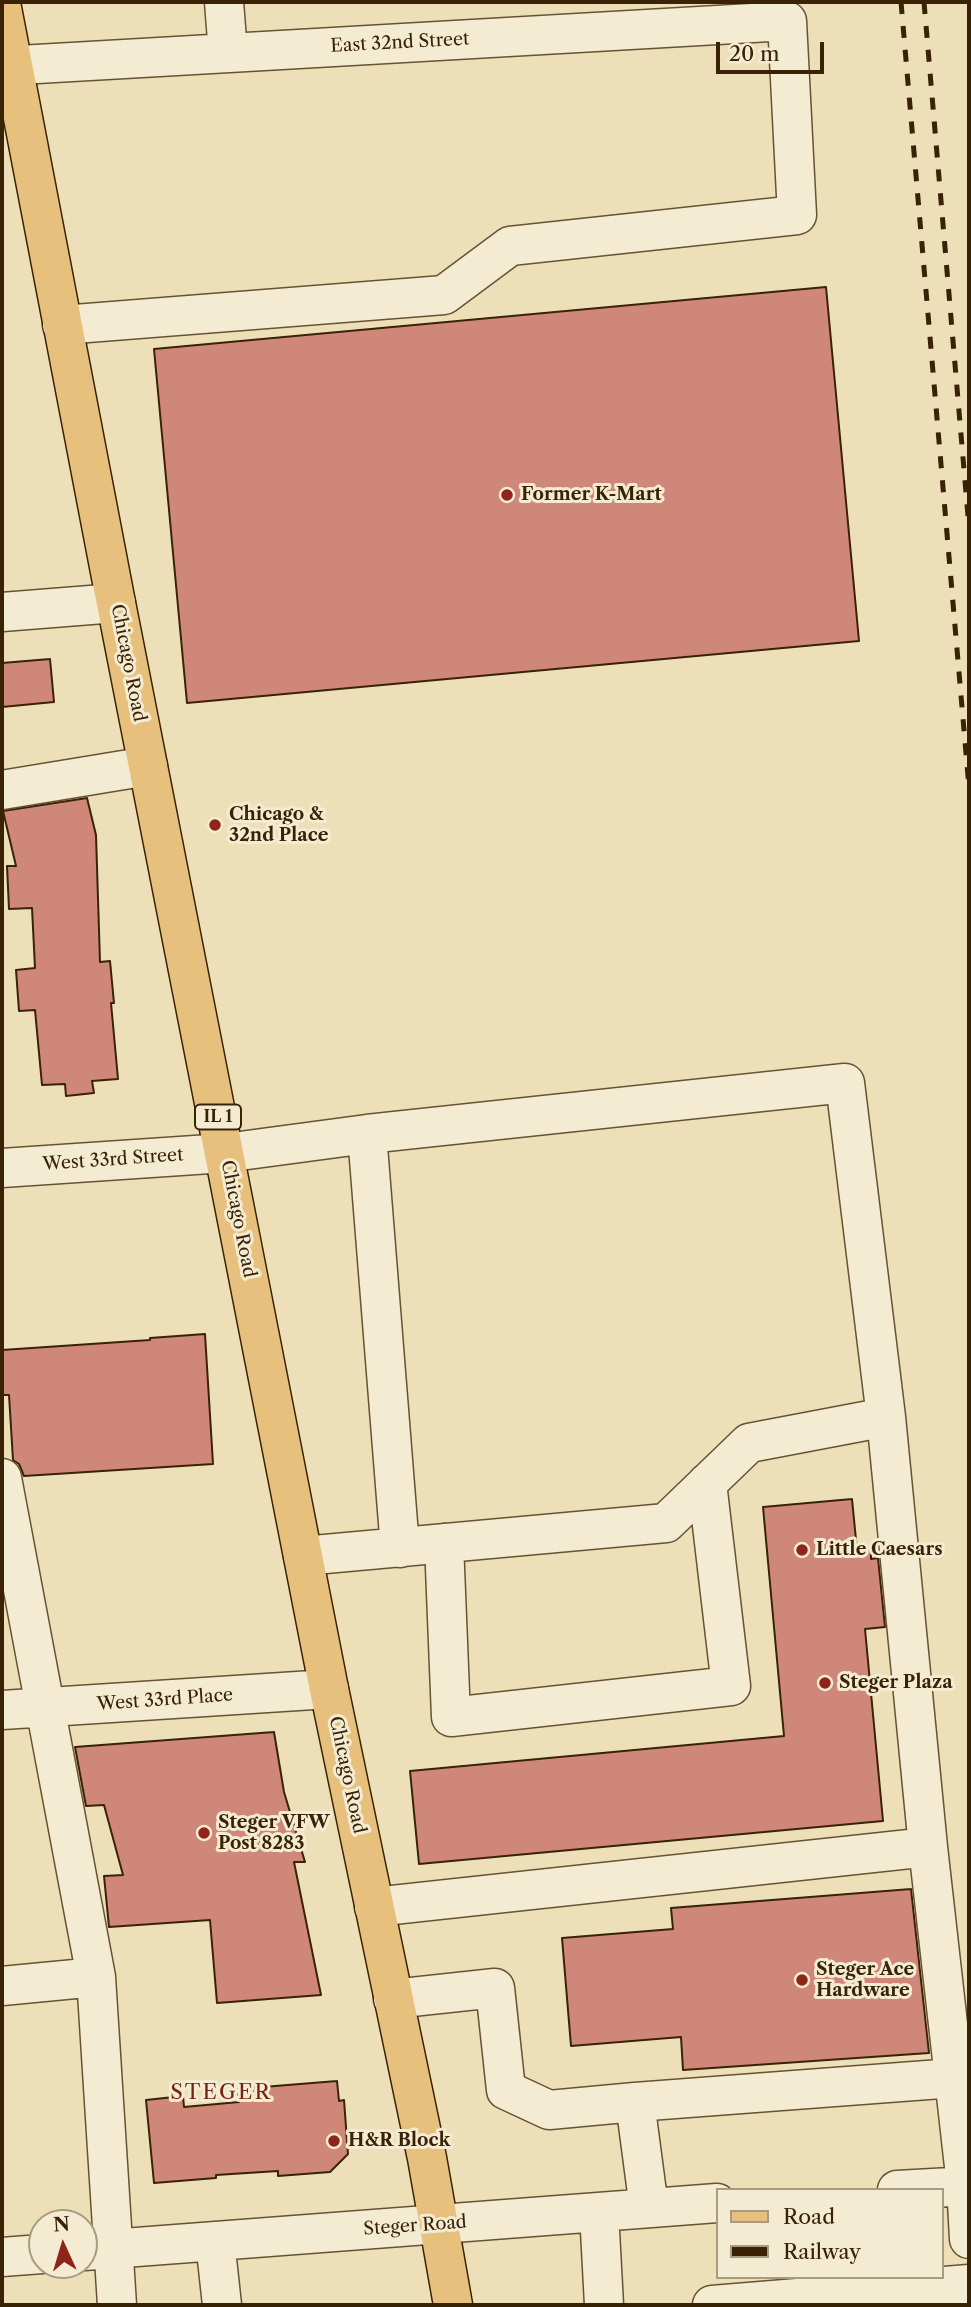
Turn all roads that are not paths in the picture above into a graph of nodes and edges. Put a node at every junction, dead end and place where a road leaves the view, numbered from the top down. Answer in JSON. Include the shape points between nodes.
{"nodes":[{"id":1,"x":223,"y":2,"type":"edge"},
{"id":2,"x":2,"y":8,"type":"edge"},
{"id":3,"x":228,"y":53,"type":"junction"},
{"id":4,"x":7,"y":66,"type":"edge"},
{"id":5,"x":62,"y":325,"type":"junction"},
{"id":6,"x":116,"y":603,"type":"junction"},
{"id":7,"x":2,"y":612,"type":"edge"},
{"id":8,"x":148,"y":766,"type":"junction"},
{"id":9,"x":2,"y":790,"type":"edge"},
{"id":10,"x":367,"y":1133,"type":"junction"},
{"id":11,"x":225,"y":1153,"type":"junction"},
{"id":12,"x":2,"y":1168,"type":"edge"},
{"id":13,"x":886,"y":1416,"type":"junction"},
{"id":14,"x":2,"y":1478,"type":"edge"},
{"id":15,"x":707,"y":1483,"type":"junction"},
{"id":16,"x":444,"y":1543,"type":"junction"},
{"id":17,"x":400,"y":1548,"type":"junction"},
{"id":18,"x":303,"y":1556,"type":"junction"},
{"id":19,"x":329,"y":1689,"type":"junction"},
{"id":20,"x":46,"y":1707,"type":"junction"},
{"id":21,"x":2,"y":1710,"type":"edge"},
{"id":22,"x":928,"y":1847,"type":"junction"},
{"id":23,"x":374,"y":1907,"type":"junction"},
{"id":24,"x":96,"y":1977,"type":"junction"},
{"id":25,"x":2,"y":1986,"type":"edge"},
{"id":26,"x":393,"y":1999,"type":"junction"},
{"id":27,"x":954,"y":2078,"type":"junction"},
{"id":28,"x":635,"y":2102,"type":"junction"},
{"id":29,"x":968,"y":2184,"type":"edge"},
{"id":30,"x":921,"y":2188,"type":"edge"},
{"id":31,"x":716,"y":2203,"type":"edge"},
{"id":32,"x":649,"y":2208,"type":"junction"},
{"id":33,"x":98,"y":2209,"type":"edge"},
{"id":34,"x":599,"y":2212,"type":"junction"},
{"id":35,"x":439,"y":2224,"type":"junction"},
{"id":36,"x":969,"y":2239,"type":"edge"},
{"id":37,"x":215,"y":2241,"type":"junction"},
{"id":38,"x":98,"y":2249,"type":"edge"},
{"id":39,"x":28,"y":2255,"type":"edge"},
{"id":40,"x":2,"y":2257,"type":"edge"},
{"id":41,"x":969,"y":2284,"type":"edge"},
{"id":42,"x":117,"y":2305,"type":"edge"},
{"id":43,"x":222,"y":2305,"type":"edge"},
{"id":44,"x":453,"y":2305,"type":"edge"},
{"id":45,"x":604,"y":2305,"type":"edge"},
{"id":46,"x":712,"y":2305,"type":"edge"}],
"edges":[{"from":1,"to":3,"type":"street"},
{"from":2,"to":4,"type":"main road","name":"Chicago Road","number":"IL 1"},
{"from":3,"to":4,"type":"street","name":"East 32nd Street"},
{"from":3,"to":5,"type":"street","name":"East 32nd Street","via":[[788,21],[797,215],[510,246],[444,295]]},
{"from":4,"to":5,"type":"main road","name":"Chicago Road","number":"IL 1"},
{"from":5,"to":6,"type":"main road","name":"Chicago Road","number":"IL 1"},
{"from":6,"to":7,"type":"street"},
{"from":6,"to":8,"type":"main road","name":"Chicago Road","number":"IL 1"},
{"from":8,"to":9,"type":"street"},
{"from":8,"to":11,"type":"main road","name":"Chicago Road","number":"IL 1"},
{"from":10,"to":11,"type":"street","name":"West 33rd Street"},
{"from":10,"to":13,"type":"street","name":"West 33rd Street","via":[[845,1083]]},
{"from":10,"to":17,"type":"street"},
{"from":11,"to":12,"type":"street","name":"West 33rd Street"},
{"from":11,"to":18,"type":"main road","name":"Chicago Road","number":"IL 1"},
{"from":13,"to":15,"type":"street","via":[[749,1443]]},
{"from":13,"to":22,"type":"street"},
{"from":14,"to":20,"type":"street"},
{"from":15,"to":16,"type":"street","via":[[666,1523]]},
{"from":15,"to":16,"type":"street","via":[[731,1686],[451,1717]]},
{"from":16,"to":17,"type":"street"},
{"from":17,"to":18,"type":"street"},
{"from":18,"to":19,"type":"main road","name":"Chicago Road","number":"IL 1"},
{"from":19,"to":20,"type":"street","name":"West 33rd Place"},
{"from":19,"to":23,"type":"main road","name":"Chicago Road","number":"IL 1"},
{"from":20,"to":21,"type":"street","name":"West 33rd Place"},
{"from":20,"to":24,"type":"street"},
{"from":22,"to":23,"type":"street"},
{"from":22,"to":27,"type":"street"},
{"from":23,"to":26,"type":"main road","name":"Chicago Road","number":"IL 1"},
{"from":24,"to":25,"type":"street"},
{"from":24,"to":33,"type":"street"},
{"from":26,"to":28,"type":"street","via":[[495,1988],[506,2090],[549,2110]]},
{"from":26,"to":35,"type":"main road","name":"Chicago Road","number":"IL 1"},
{"from":27,"to":28,"type":"street"},
{"from":27,"to":29,"type":"street"},
{"from":28,"to":32,"type":"street"},
{"from":29,"to":30,"type":"street"},
{"from":29,"to":36,"type":"street"},
{"from":31,"to":32,"type":"street","name":"Steger Road"},
{"from":32,"to":34,"type":"street","name":"Steger Road"},
{"from":34,"to":35,"type":"street","name":"Steger Road"},
{"from":34,"to":45,"type":"street"},
{"from":35,"to":37,"type":"street","name":"Steger Road"},
{"from":35,"to":44,"type":"main road","name":"Chicago Road","number":"IL 1"},
{"from":37,"to":38,"type":"street","name":"Steger Road"},
{"from":37,"to":43,"type":"street"},
{"from":38,"to":42,"type":"street"},
{"from":39,"to":40,"type":"street"},
{"from":41,"to":46,"type":"street"}]}
